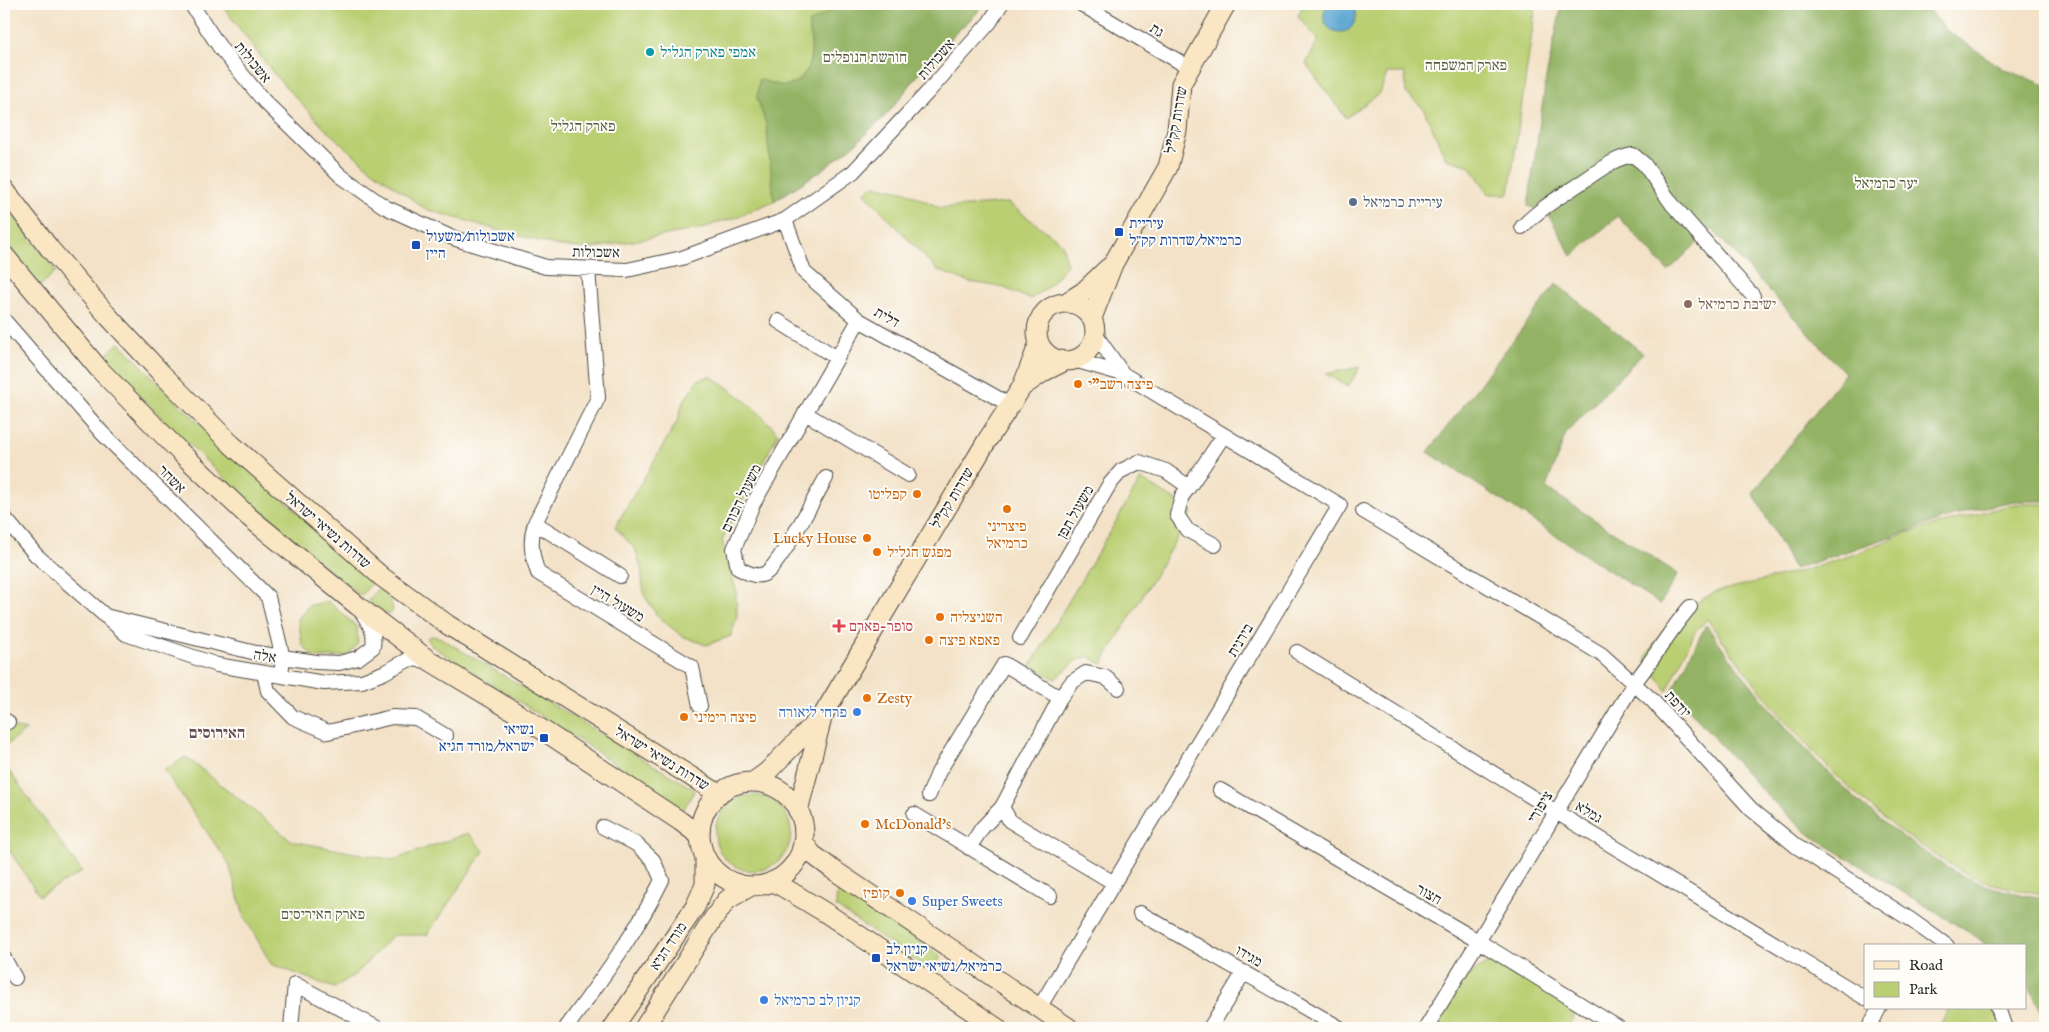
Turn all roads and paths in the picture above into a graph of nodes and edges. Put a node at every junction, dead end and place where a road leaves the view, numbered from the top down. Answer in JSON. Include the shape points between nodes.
{"nodes":[{"id":1,"x":191,"y":4,"type":"edge"},
{"id":2,"x":1001,"y":4,"type":"edge"},
{"id":3,"x":1081,"y":4,"type":"edge"},
{"id":4,"x":1226,"y":4,"type":"edge"},
{"id":5,"x":1190,"y":68,"type":"junction"},
{"id":6,"x":4,"y":189,"type":"edge"},
{"id":7,"x":785,"y":220,"type":"junction"},
{"id":8,"x":1522,"y":227,"type":"dead end"},
{"id":9,"x":4,"y":255,"type":"edge"},
{"id":10,"x":1113,"y":264,"type":"junction"},
{"id":11,"x":588,"y":269,"type":"junction"},
{"id":12,"x":1753,"y":296,"type":"dead end"},
{"id":13,"x":1067,"y":302,"type":"junction"},
{"id":14,"x":4,"y":320,"type":"edge"},
{"id":15,"x":859,"y":320,"type":"junction"},
{"id":16,"x":778,"y":321,"type":"dead end"},
{"id":17,"x":1094,"y":326,"type":"junction"},
{"id":18,"x":1039,"y":343,"type":"junction"},
{"id":19,"x":837,"y":358,"type":"junction"},
{"id":20,"x":1069,"y":361,"type":"junction"},
{"id":21,"x":1123,"y":374,"type":"junction"},
{"id":22,"x":1022,"y":387,"type":"junction"},
{"id":23,"x":1010,"y":405,"type":"junction"},
{"id":24,"x":806,"y":413,"type":"junction"},
{"id":25,"x":1224,"y":435,"type":"junction"},
{"id":26,"x":908,"y":475,"type":"dead end"},
{"id":27,"x":826,"y":478,"type":"dead end"},
{"id":28,"x":1188,"y":488,"type":"junction"},
{"id":29,"x":1363,"y":511,"type":"dead end"},
{"id":30,"x":535,"y":523,"type":"junction"},
{"id":31,"x":7,"y":526,"type":"edge"},
{"id":32,"x":1215,"y":545,"type":"dead end"},
{"id":33,"x":620,"y":576,"type":"dead end"},
{"id":34,"x":358,"y":606,"type":"junction"},
{"id":35,"x":1690,"y":607,"type":"dead end"},
{"id":36,"x":102,"y":615,"type":"junction"},
{"id":37,"x":1020,"y":638,"type":"dead end"},
{"id":38,"x":1297,"y":652,"type":"dead end"},
{"id":39,"x":283,"y":658,"type":"junction"},
{"id":40,"x":430,"y":661,"type":"junction"},
{"id":41,"x":264,"y":673,"type":"junction"},
{"id":42,"x":280,"y":675,"type":"junction"},
{"id":43,"x":1634,"y":684,"type":"junction"},
{"id":44,"x":1118,"y":688,"type":"dead end"},
{"id":45,"x":1060,"y":698,"type":"junction"},
{"id":46,"x":700,"y":706,"type":"dead end"},
{"id":47,"x":823,"y":715,"type":"junction"},
{"id":48,"x":446,"y":736,"type":"dead end"},
{"id":49,"x":753,"y":782,"type":"junction"},
{"id":50,"x":1220,"y":790,"type":"dead end"},
{"id":51,"x":719,"y":794,"type":"junction"},
{"id":52,"x":930,"y":795,"type":"dead end"},
{"id":53,"x":1002,"y":807,"type":"junction"},
{"id":54,"x":798,"y":811,"type":"junction"},
{"id":55,"x":1556,"y":812,"type":"junction"},
{"id":56,"x":914,"y":814,"type":"dead end"},
{"id":57,"x":603,"y":827,"type":"dead end"},
{"id":58,"x":700,"y":836,"type":"junction"},
{"id":59,"x":803,"y":842,"type":"junction"},
{"id":60,"x":969,"y":848,"type":"junction"},
{"id":61,"x":705,"y":857,"type":"junction"},
{"id":62,"x":773,"y":881,"type":"junction"},
{"id":63,"x":1114,"y":883,"type":"junction"},
{"id":64,"x":751,"y":886,"type":"junction"},
{"id":65,"x":1050,"y":896,"type":"dead end"},
{"id":66,"x":1140,"y":913,"type":"dead end"},
{"id":67,"x":1478,"y":941,"type":"junction"},
{"id":68,"x":1944,"y":944,"type":"edge"},
{"id":69,"x":4,"y":958,"type":"edge"},
{"id":70,"x":1244,"y":972,"type":"junction"},
{"id":71,"x":15,"y":978,"type":"dead end"},
{"id":72,"x":1864,"y":997,"type":"edge"},
{"id":73,"x":1039,"y":1008,"type":"junction"},
{"id":74,"x":1878,"y":1010,"type":"edge"},
{"id":75,"x":1999,"y":1010,"type":"edge"},
{"id":76,"x":291,"y":1028,"type":"edge"},
{"id":77,"x":377,"y":1028,"type":"edge"},
{"id":78,"x":566,"y":1028,"type":"edge"},
{"id":79,"x":613,"y":1028,"type":"edge"},
{"id":80,"x":644,"y":1028,"type":"edge"},
{"id":81,"x":997,"y":1028,"type":"edge"},
{"id":82,"x":1069,"y":1028,"type":"edge"},
{"id":83,"x":1210,"y":1028,"type":"edge"},
{"id":84,"x":1340,"y":1028,"type":"edge"},
{"id":85,"x":1426,"y":1028,"type":"edge"},
{"id":86,"x":1619,"y":1028,"type":"edge"},
{"id":87,"x":1869,"y":1028,"type":"edge"},
{"id":88,"x":2005,"y":1028,"type":"edge"}],
"edges":[{"from":1,"to":11,"type":"street","name":"אשכולות","via":[[221,49],[264,101],[341,176],[385,207],[453,238],[546,267]]},
{"from":2,"to":7,"type":"street","name":"אשכולות","via":[[990,22],[872,153],[852,172]]},
{"from":3,"to":5,"type":"street","name":"גת"},
{"from":4,"to":5,"type":"main road","name":"שדרות קק\"ל"},
{"from":5,"to":10,"type":"main road","name":"שדרות קק\"ל","via":[[1181,84],[1177,132],[1168,167]]},
{"from":6,"to":51,"type":"main road","name":"שדרות נשיאי ישראל","via":[[50,249],[162,374],[231,444],[382,578],[448,625]]},
{"from":7,"to":11,"type":"street","name":"אשכולות","via":[[682,258],[627,270]]},
{"from":7,"to":15,"type":"street","name":"דלית","via":[[804,272]]},
{"from":8,"to":12,"type":"street","via":[[1533,215],[1598,171],[1621,157],[1633,155],[1644,164],[1672,204]]},
{"from":9,"to":34,"type":"main road","via":[[99,369],[178,451],[249,517]]},
{"from":10,"to":13,"type":"main road"},
{"from":10,"to":17,"type":"main road"},
{"from":11,"to":30,"type":"street","name":"משעול היין","via":[[598,398]]},
{"from":13,"to":17,"type":"main road","via":[[1085,309]]},
{"from":13,"to":18,"type":"main road","via":[[1058,303],[1043,313],[1036,329]]},
{"from":14,"to":39,"type":"street","name":"אשחר","via":[[102,433],[268,597]]},
{"from":15,"to":19,"type":"street","name":"משעול הכורם"},
{"from":15,"to":23,"type":"street","name":"דלית"},
{"from":16,"to":19,"type":"street"},
{"from":17,"to":20,"type":"main road","via":[[1090,349]]},
{"from":17,"to":21,"type":"street","name":"בירנית"},
{"from":18,"to":20,"type":"main road","via":[[1050,357]]},
{"from":18,"to":22,"type":"main road"},
{"from":19,"to":24,"type":"street","name":"משעול הכורם"},
{"from":20,"to":21,"type":"street","name":"בירנית"},
{"from":20,"to":22,"type":"main road","via":[[1045,371]]},
{"from":21,"to":25,"type":"street","name":"בירנית"},
{"from":22,"to":23,"type":"main road","name":"שדרות קק\"ל"},
{"from":23,"to":47,"type":"main road","name":"שדרות קק\"ל"},
{"from":24,"to":26,"type":"street"},
{"from":24,"to":27,"type":"street","name":"משעול הכורם","via":[[753,504],[734,549],[738,568],[754,576],[766,574],[777,562]]},
{"from":25,"to":28,"type":"street"},
{"from":25,"to":63,"type":"street","name":"בירנית","via":[[1340,505]]},
{"from":28,"to":32,"type":"street","via":[[1182,496],[1177,516],[1187,530]]},
{"from":28,"to":37,"type":"street","name":"משעול תפן","via":[[1166,471],[1139,462],[1121,471],[1109,485]]},
{"from":29,"to":43,"type":"street","name":"יודפת","via":[[1601,654]]},
{"from":30,"to":33,"type":"street","name":"משעול היין"},
{"from":30,"to":46,"type":"street","name":"משעול היין","via":[[531,546],[538,573],[692,667]]},
{"from":31,"to":36,"type":"street","name":"אלה"},
{"from":34,"to":39,"type":"street","name":"אלה","via":[[374,636],[373,647],[367,653],[339,663]]},
{"from":34,"to":40,"type":"main road"},
{"from":35,"to":43,"type":"street","name":"ציפורי"},
{"from":36,"to":39,"type":"street","name":"אלה"},
{"from":36,"to":41,"type":"street","name":"אלה","via":[[126,634],[216,665]]},
{"from":38,"to":55,"type":"street","name":"גמלא"},
{"from":39,"to":42,"type":"street","name":"אשחר"},
{"from":40,"to":42,"type":"street","name":"אלה","via":[[410,659],[362,681],[324,683]]},
{"from":40,"to":58,"type":"main road","via":[[523,717]]},
{"from":41,"to":42,"type":"street","name":"אלה"},
{"from":41,"to":48,"type":"street","via":[[268,691],[293,717],[328,732],[392,717],[416,718]]},
{"from":43,"to":55,"type":"street","name":"ציפורי"},
{"from":43,"to":68,"type":"street","name":"יודפת","via":[[1751,809],[1796,846]]},
{"from":44,"to":45,"type":"street","via":[[1104,677],[1086,673],[1072,682]]},
{"from":45,"to":52,"type":"street","via":[[1004,664],[938,773]]},
{"from":45,"to":53,"type":"street"},
{"from":47,"to":49,"type":"main road","via":[[768,772]]},
{"from":47,"to":54,"type":"main road"},
{"from":49,"to":51,"type":"main road","via":[[735,785]]},
{"from":49,"to":54,"type":"main road","via":[[776,788]]},
{"from":50,"to":67,"type":"street","name":"חצור"},
{"from":51,"to":58,"type":"main road","via":[[704,813]]},
{"from":53,"to":60,"type":"street"},
{"from":53,"to":63,"type":"street","via":[[1010,821]]},
{"from":54,"to":59,"type":"main road","via":[[803,826]]},
{"from":55,"to":67,"type":"street","name":"ציפורי"},
{"from":55,"to":72,"type":"street","name":"גמלא"},
{"from":56,"to":60,"type":"street"},
{"from":57,"to":78,"type":"street","via":[[636,844],[653,860],[662,880],[612,966]]},
{"from":58,"to":61,"type":"main road"},
{"from":59,"to":62,"type":"main road","via":[[793,865]]},
{"from":59,"to":73,"type":"main road","via":[[812,854],[832,869]]},
{"from":60,"to":65,"type":"street"},
{"from":61,"to":64,"type":"main road","via":[[720,874]]},
{"from":61,"to":79,"type":"main road","name":"מורד הגיא","via":[[705,886],[695,907]]},
{"from":62,"to":64,"type":"main road"},
{"from":62,"to":81,"type":"main road"},
{"from":63,"to":73,"type":"street","name":"בירנית"},
{"from":64,"to":80,"type":"main road","name":"מורד הגיא","via":[[727,900]]},
{"from":66,"to":70,"type":"street","name":"מגידו"},
{"from":67,"to":85,"type":"street","name":"ציפורי"},
{"from":67,"to":86,"type":"street","name":"חצור"},
{"from":69,"to":71,"type":"street"},
{"from":70,"to":83,"type":"street"},
{"from":70,"to":84,"type":"street","name":"מגידו"},
{"from":73,"to":82,"type":"main road"},
{"from":74,"to":87,"type":"street"},
{"from":75,"to":88,"type":"street"},
{"from":76,"to":77,"type":"street","via":[[295,984]]}]}
